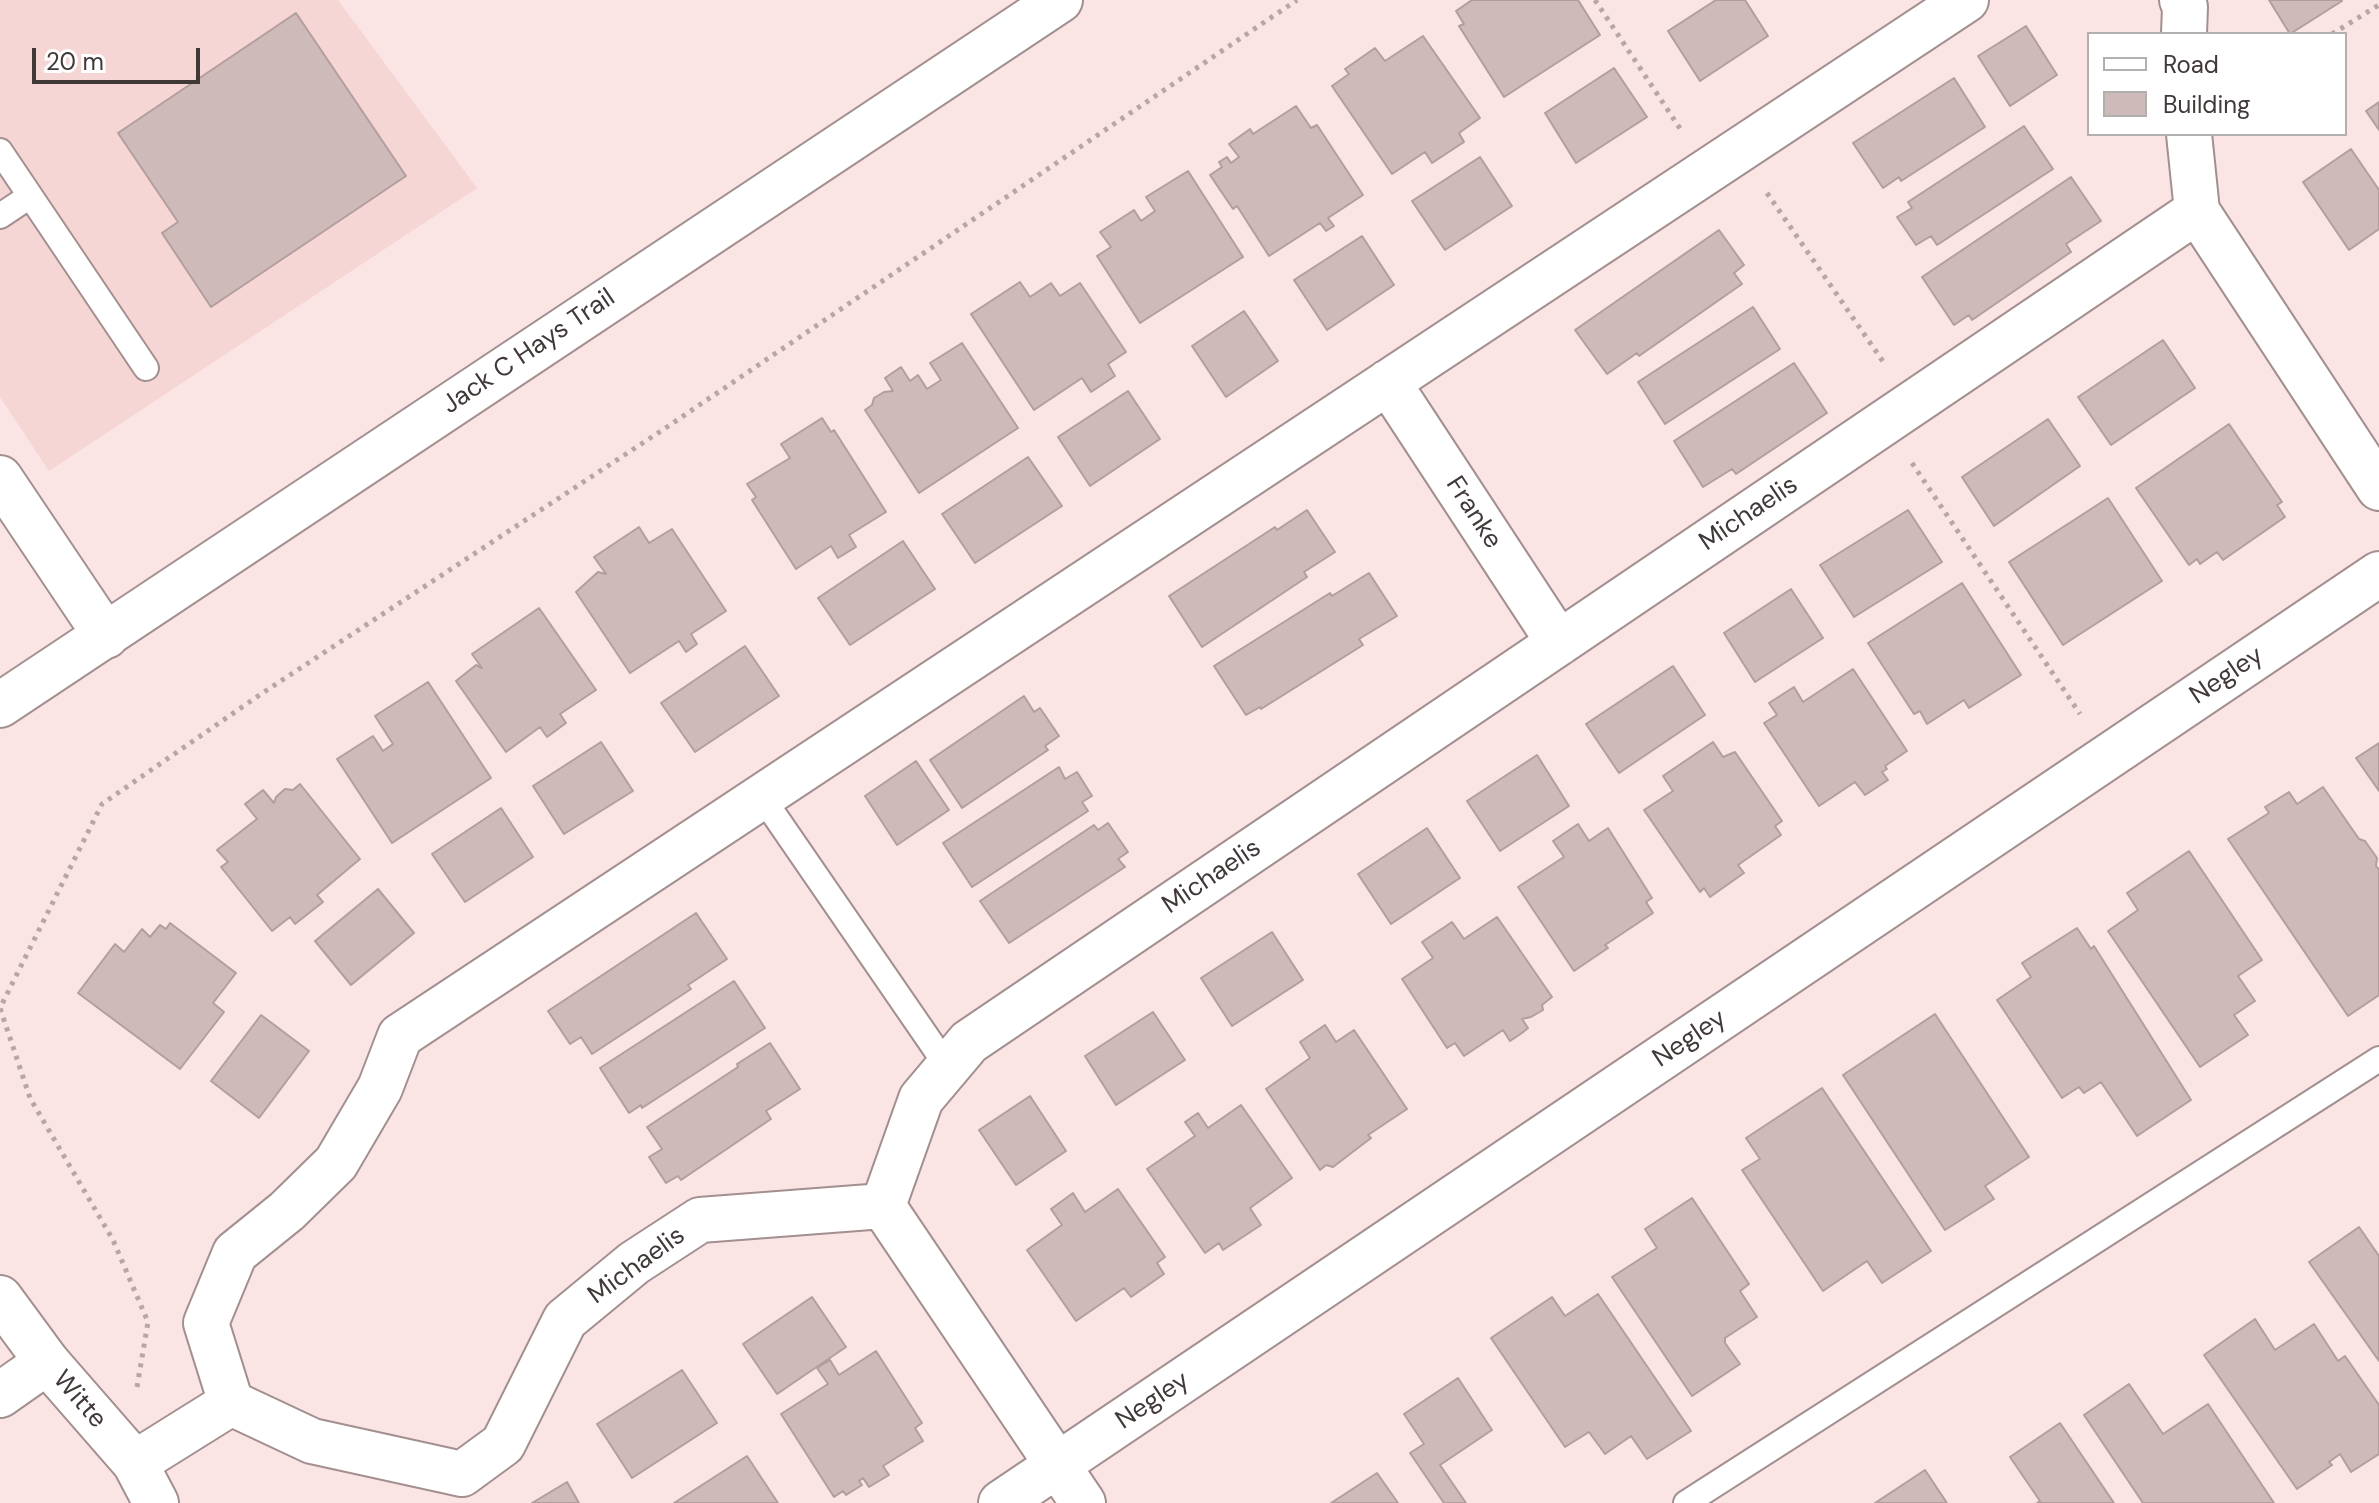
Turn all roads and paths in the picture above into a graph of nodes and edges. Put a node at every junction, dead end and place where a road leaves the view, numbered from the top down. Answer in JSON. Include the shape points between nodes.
{"nodes":[{"id":1,"x":1060,"y":0,"type":"edge"},
{"id":2,"x":1297,"y":0,"type":"edge"},
{"id":3,"x":1595,"y":0,"type":"edge"},
{"id":4,"x":1966,"y":0,"type":"edge"},
{"id":5,"x":2182,"y":0,"type":"edge"},
{"id":6,"x":2379,"y":5,"type":"edge"},
{"id":7,"x":2184,"y":32,"type":"edge"},
{"id":8,"x":2335,"y":32,"type":"edge"},
{"id":9,"x":2189,"y":136,"type":"edge"},
{"id":10,"x":0,"y":151,"type":"edge"},
{"id":11,"x":1723,"y":161,"type":"junction"},
{"id":12,"x":30,"y":196,"type":"junction"},
{"id":13,"x":2197,"y":211,"type":"junction"},
{"id":14,"x":0,"y":216,"type":"edge"},
{"id":15,"x":146,"y":368,"type":"dead end"},
{"id":16,"x":1388,"y":382,"type":"junction"},
{"id":17,"x":1898,"y":412,"type":"junction"},
{"id":18,"x":0,"y":478,"type":"edge"},
{"id":19,"x":2379,"y":488,"type":"edge"},
{"id":20,"x":2379,"y":574,"type":"edge"},
{"id":21,"x":106,"y":636,"type":"junction"},
{"id":22,"x":1559,"y":643,"type":"junction"},
{"id":23,"x":0,"y":705,"type":"edge"},
{"id":24,"x":2109,"y":756,"type":"junction"},
{"id":25,"x":762,"y":797,"type":"junction"},
{"id":26,"x":2379,"y":1059,"type":"edge"},
{"id":27,"x":947,"y":1066,"type":"junction"},
{"id":28,"x":883,"y":1206,"type":"junction"},
{"id":29,"x":0,"y":1298,"type":"edge"},
{"id":30,"x":47,"y":1362,"type":"junction"},
{"id":31,"x":0,"y":1395,"type":"edge"},
{"id":32,"x":231,"y":1403,"type":"junction"},
{"id":33,"x":150,"y":1454,"type":"junction"},
{"id":34,"x":1057,"y":1465,"type":"junction"},
{"id":35,"x":156,"y":1503,"type":"edge"},
{"id":36,"x":1001,"y":1503,"type":"edge"},
{"id":37,"x":1083,"y":1503,"type":"edge"},
{"id":38,"x":1686,"y":1503,"type":"edge"}],
"edges":[{"from":1,"to":21,"type":"street","name":"Jack C Hays Trail"},
{"from":2,"to":33,"type":"path","via":[[102,804],[0,1008],[30,1098],[113,1240],[148,1322],[136,1391]]},
{"from":3,"to":11,"type":"path"},
{"from":4,"to":11,"type":"street"},
{"from":5,"to":7,"type":"street"},
{"from":6,"to":8,"type":"path"},
{"from":9,"to":13,"type":"street"},
{"from":10,"to":12,"type":"lane"},
{"from":11,"to":16,"type":"street"},
{"from":11,"to":17,"type":"path"},
{"from":12,"to":14,"type":"lane"},
{"from":12,"to":15,"type":"lane"},
{"from":13,"to":17,"type":"street","name":"Michaelis"},
{"from":13,"to":19,"type":"street"},
{"from":16,"to":22,"type":"street","name":"Franke"},
{"from":16,"to":25,"type":"street"},
{"from":17,"to":22,"type":"street","name":"Michaelis"},
{"from":17,"to":24,"type":"path"},
{"from":18,"to":21,"type":"street"},
{"from":20,"to":24,"type":"street","name":"Negley"},
{"from":21,"to":23,"type":"street","name":"Jack C Hays Trail"},
{"from":22,"to":27,"type":"street","name":"Michaelis","via":[[969,1042]]},
{"from":24,"to":34,"type":"street","name":"Negley"},
{"from":25,"to":27,"type":"lane"},
{"from":25,"to":32,"type":"street","via":[[400,1036],[380,1088],[336,1163],[235,1253],[206,1323]]},
{"from":26,"to":38,"type":"lane"},
{"from":27,"to":28,"type":"street","name":"Michaelis","via":[[921,1099]]},
{"from":28,"to":32,"type":"street","name":"Michaelis","via":[[700,1220],[634,1263],[565,1320],[503,1444],[462,1474],[312,1441]]},
{"from":28,"to":34,"type":"street"},
{"from":29,"to":30,"type":"street","name":"Witte"},
{"from":30,"to":31,"type":"street"},
{"from":30,"to":33,"type":"street","name":"Witte"},
{"from":32,"to":33,"type":"street"},
{"from":33,"to":35,"type":"street","name":"Witte"},
{"from":34,"to":36,"type":"street","name":"Negley"},
{"from":34,"to":37,"type":"street"}]}
